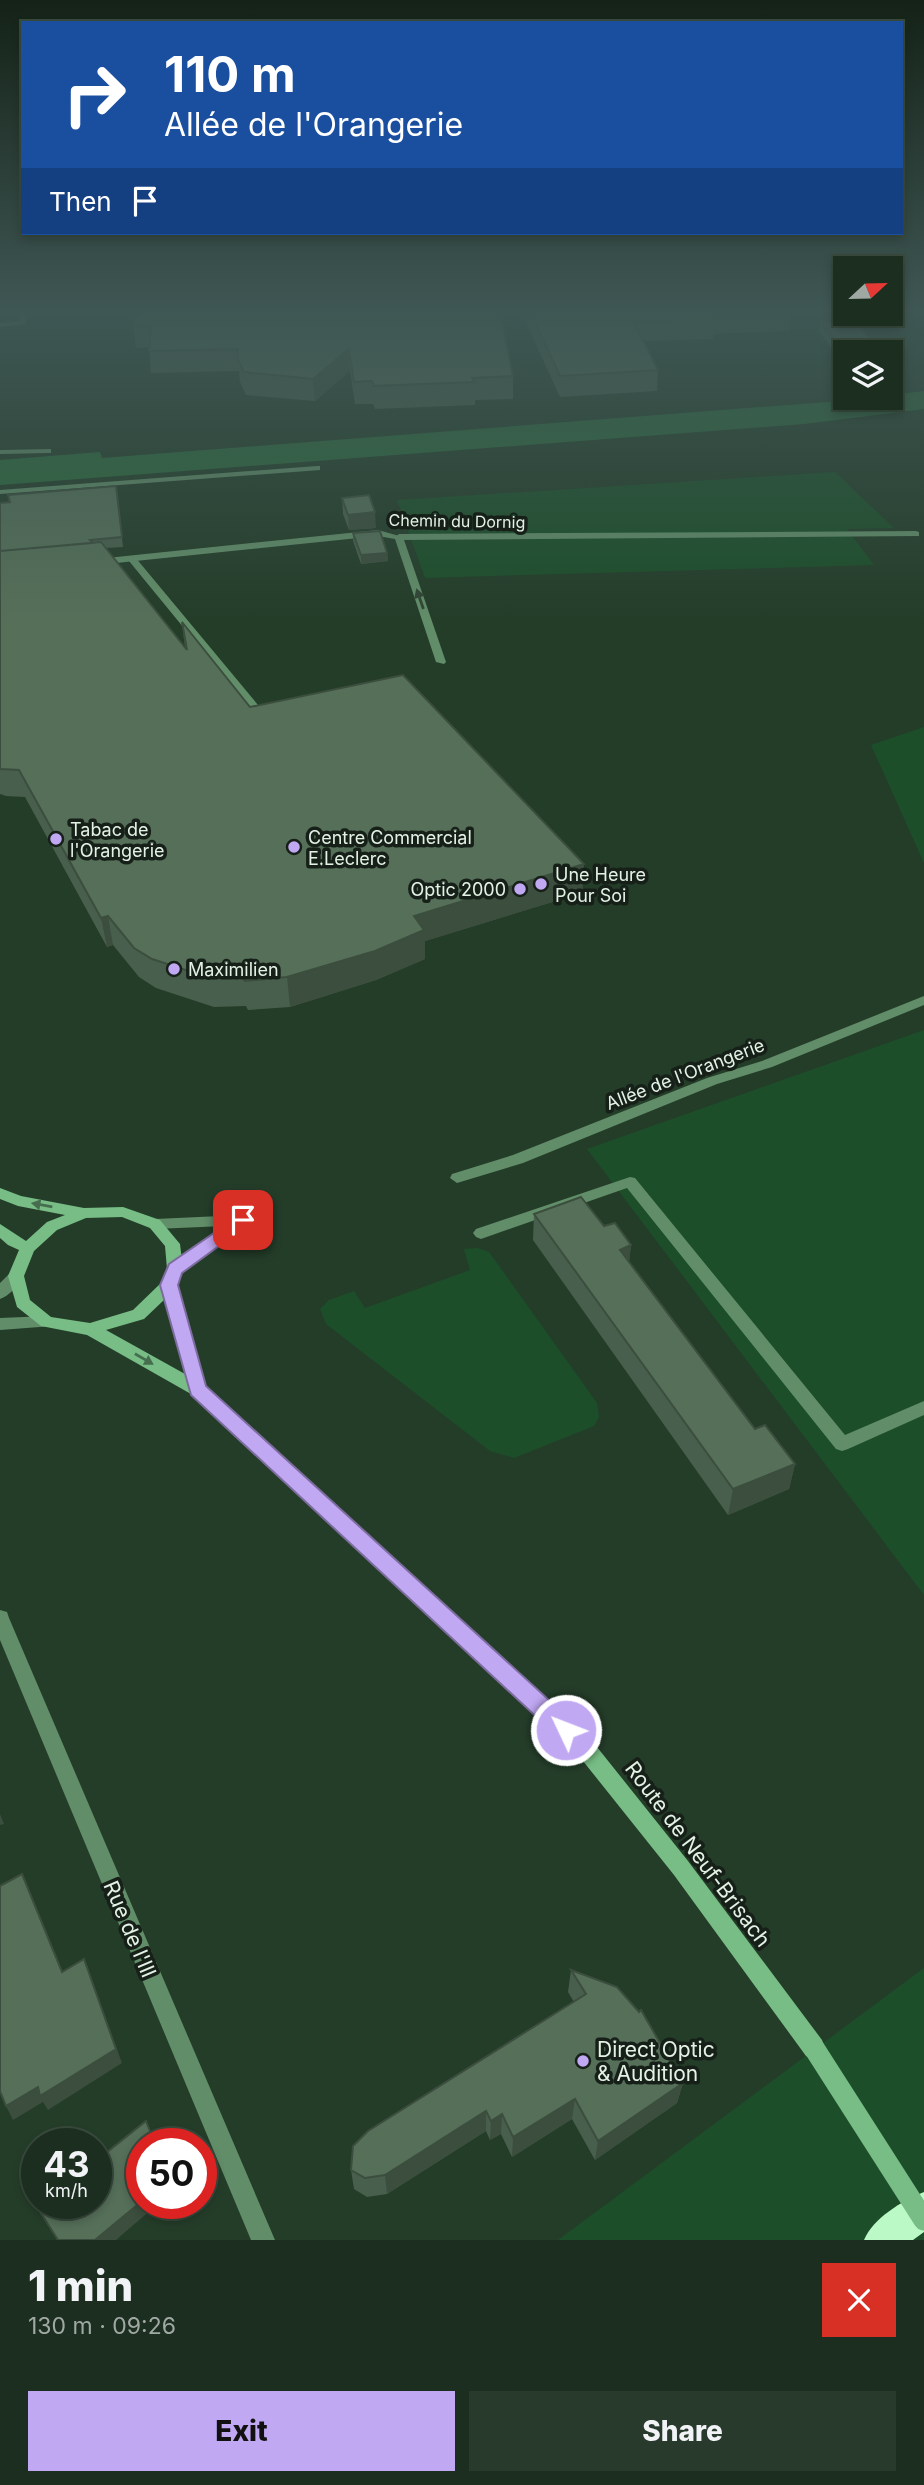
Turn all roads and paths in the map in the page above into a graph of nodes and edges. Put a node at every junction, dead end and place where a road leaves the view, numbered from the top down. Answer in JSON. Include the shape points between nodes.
{"nodes":[{"id":1,"x":48,"y":451,"type":"dead end"},
{"id":2,"x":0,"y":452,"type":"edge"},
{"id":3,"x":317,"y":468,"type":"dead end"},
{"id":4,"x":0,"y":492,"type":"edge"},
{"id":5,"x":916,"y":534,"type":"dead end"},
{"id":6,"x":399,"y":537,"type":"junction"},
{"id":7,"x":132,"y":559,"type":"junction"},
{"id":8,"x":93,"y":562,"type":"edge"},
{"id":9,"x":441,"y":662,"type":"dead end"},
{"id":10,"x":267,"y":723,"type":"edge"},
{"id":11,"x":924,"y":1000,"type":"edge"},
{"id":12,"x":457,"y":1178,"type":"dead end"},
{"id":13,"x":0,"y":1193,"type":"edge"},
{"id":14,"x":85,"y":1213,"type":"junction"},
{"id":15,"x":155,"y":1224,"type":"junction"},
{"id":16,"x":0,"y":1229,"type":"edge"},
{"id":17,"x":481,"y":1233,"type":"dead end"},
{"id":18,"x":27,"y":1248,"type":"junction"},
{"id":19,"x":16,"y":1276,"type":"junction"},
{"id":20,"x":172,"y":1277,"type":"junction"},
{"id":21,"x":0,"y":1293,"type":"edge"},
{"id":22,"x":47,"y":1322,"type":"junction"},
{"id":23,"x":0,"y":1324,"type":"edge"},
{"id":24,"x":90,"y":1329,"type":"junction"},
{"id":25,"x":197,"y":1389,"type":"junction"},
{"id":26,"x":924,"y":1408,"type":"edge"},
{"id":27,"x":0,"y":1618,"type":"edge"},
{"id":28,"x":924,"y":2210,"type":"edge"},
{"id":29,"x":924,"y":2220,"type":"edge"},
{"id":30,"x":263,"y":2240,"type":"edge"},
{"id":31,"x":882,"y":2240,"type":"edge"}],
"edges":[{"from":1,"to":2,"type":"street"},
{"from":3,"to":4,"type":"street"},
{"from":5,"to":6,"type":"street","name":"Chemin du Dornig"},
{"from":6,"to":7,"type":"street","name":"Chemin du Dornig","via":[[378,533]]},
{"from":9,"to":6,"type":"street","one_way":true},
{"from":7,"to":8,"type":"street","name":"Chemin du Dornig"},
{"from":7,"to":10,"type":"street"},
{"from":11,"to":12,"type":"street","name":"Allée de l'Orangerie","via":[[518,1159]]},
{"from":14,"to":13,"type":"main road","one_way":true,"via":[[18,1201]]},
{"from":14,"to":15,"type":"main road","via":[[123,1212]]},
{"from":14,"to":18,"type":"main road","via":[[52,1226]]},
{"from":15,"to":20,"type":"main road","via":[[172,1244]]},
{"from":15,"to":20,"type":"street","via":[[243,1220]]},
{"from":16,"to":18,"type":"main road"},
{"from":17,"to":26,"type":"street","via":[[630,1182],[842,1444]]},
{"from":18,"to":19,"type":"main road"},
{"from":19,"to":21,"type":"street"},
{"from":19,"to":22,"type":"main road","via":[[23,1303]]},
{"from":20,"to":24,"type":"main road","via":[[138,1315]]},
{"from":20,"to":25,"type":"main road"},
{"from":22,"to":23,"type":"street"},
{"from":22,"to":24,"type":"main road"},
{"from":24,"to":25,"type":"main road","name":"Route de Neuf-Brisach","one_way":true},
{"from":25,"to":29,"type":"main road","name":"Route de Neuf-Brisach","bridge":true,"via":[[586,1749],[814,2048]]},
{"from":27,"to":30,"type":"street","name":"Rue de l'Ill"},
{"from":28,"to":31,"type":"highway"}]}
